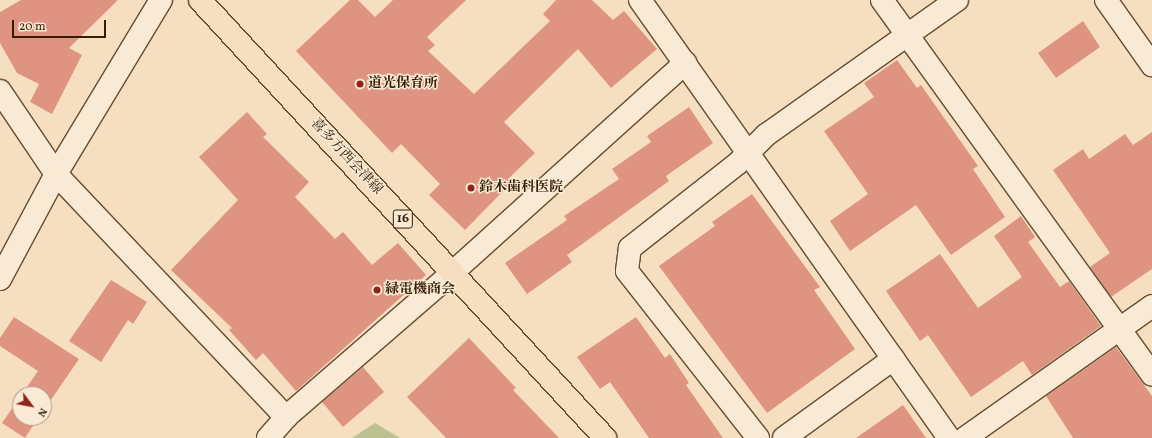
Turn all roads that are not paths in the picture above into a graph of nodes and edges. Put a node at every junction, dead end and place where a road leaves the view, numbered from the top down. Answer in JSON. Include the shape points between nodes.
{"nodes":[{"id":1,"x":161,"y":0,"type":"edge"},
{"id":2,"x":200,"y":0,"type":"edge"},
{"id":3,"x":640,"y":0,"type":"edge"},
{"id":4,"x":882,"y":0,"type":"edge"},
{"id":5,"x":957,"y":0,"type":"edge"},
{"id":6,"x":1106,"y":0,"type":"edge"},
{"id":7,"x":907,"y":35,"type":"junction"},
{"id":8,"x":685,"y":63,"type":"junction"},
{"id":9,"x":1152,"y":66,"type":"edge"},
{"id":10,"x":0,"y":91,"type":"edge"},
{"id":11,"x":749,"y":152,"type":"junction"},
{"id":12,"x":56,"y":174,"type":"junction"},
{"id":13,"x":452,"y":273,"type":"junction"},
{"id":14,"x":0,"y":279,"type":"edge"},
{"id":15,"x":1152,"y":306,"type":"edge"},
{"id":16,"x":1120,"y":328,"type":"junction"},
{"id":17,"x":894,"y":359,"type":"junction"},
{"id":18,"x":1152,"y":375,"type":"edge"},
{"id":19,"x":286,"y":417,"type":"junction"},
{"id":20,"x":268,"y":438,"type":"edge"},
{"id":21,"x":605,"y":438,"type":"edge"},
{"id":22,"x":758,"y":438,"type":"edge"},
{"id":23,"x":784,"y":438,"type":"edge"},
{"id":24,"x":949,"y":438,"type":"edge"},
{"id":25,"x":965,"y":438,"type":"edge"}],
"edges":[{"from":1,"to":12,"type":"street"},
{"from":2,"to":13,"type":"main road","name":"喜多方西会津線","number":"16"},
{"from":3,"to":8,"type":"street"},
{"from":4,"to":7,"type":"street"},
{"from":5,"to":7,"type":"street"},
{"from":6,"to":9,"type":"street"},
{"from":7,"to":11,"type":"street","via":[[766,135]]},
{"from":7,"to":16,"type":"street"},
{"from":8,"to":11,"type":"street"},
{"from":8,"to":13,"type":"street"},
{"from":10,"to":12,"type":"street"},
{"from":11,"to":17,"type":"street"},
{"from":11,"to":22,"type":"street","via":[[630,248],[627,271]]},
{"from":12,"to":14,"type":"street"},
{"from":12,"to":19,"type":"street"},
{"from":13,"to":19,"type":"street"},
{"from":13,"to":21,"type":"main road","name":"喜多方西会津線","number":"16"},
{"from":15,"to":16,"type":"street"},
{"from":16,"to":18,"type":"street"},
{"from":16,"to":25,"type":"street"},
{"from":17,"to":23,"type":"street"},
{"from":17,"to":24,"type":"street"},
{"from":19,"to":20,"type":"street"}]}
